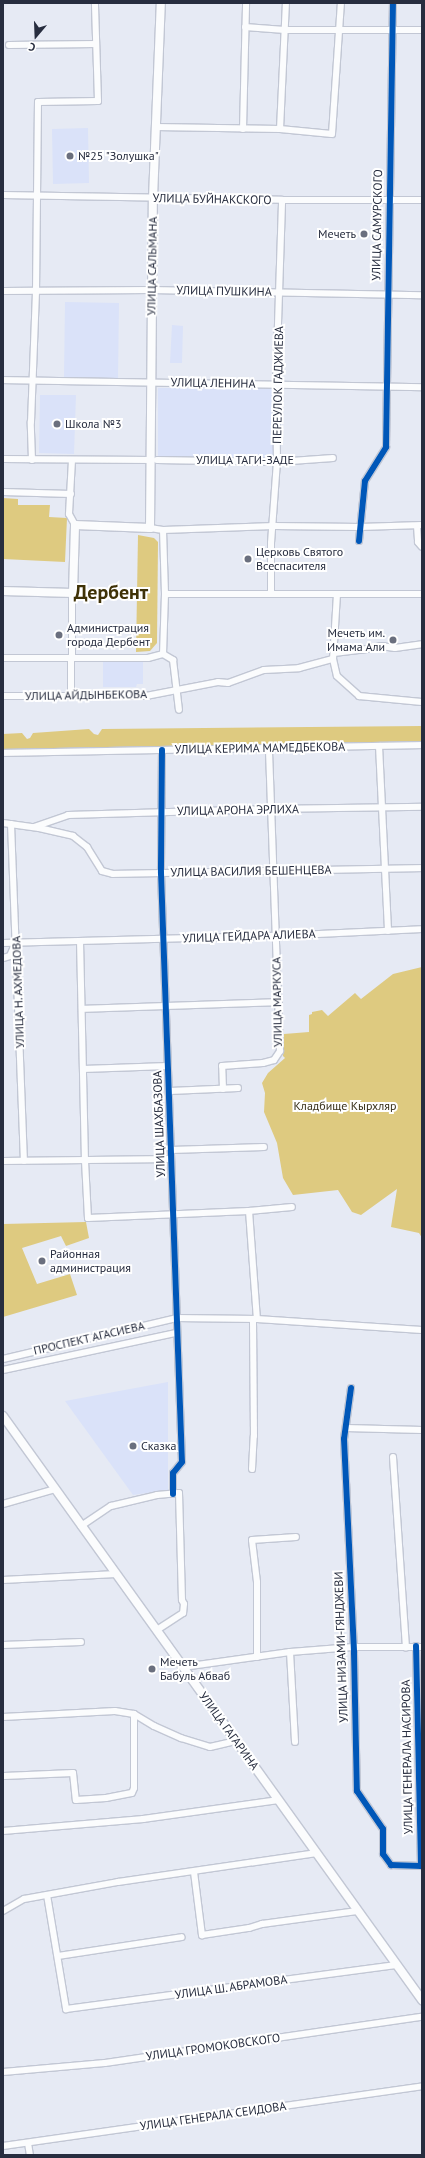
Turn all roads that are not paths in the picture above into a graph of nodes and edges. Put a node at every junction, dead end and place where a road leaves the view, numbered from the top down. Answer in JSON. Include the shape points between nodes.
{"nodes":[{"id":1,"x":95,"y":3,"type":"edge"},
{"id":2,"x":161,"y":3,"type":"edge"},
{"id":3,"x":246,"y":3,"type":"edge"},
{"id":4,"x":286,"y":3,"type":"edge"},
{"id":5,"x":341,"y":3,"type":"edge"},
{"id":6,"x":393,"y":3,"type":"edge"},
{"id":7,"x":245,"y":27,"type":"junction"},
{"id":8,"x":285,"y":30,"type":"junction"},
{"id":9,"x":391,"y":30,"type":"junction"},
{"id":10,"x":422,"y":30,"type":"edge"},
{"id":11,"x":339,"y":31,"type":"junction"},
{"id":12,"x":96,"y":44,"type":"junction"},
{"id":13,"x":8,"y":45,"type":"dead end"},
{"id":14,"x":156,"y":127,"type":"junction"},
{"id":15,"x":243,"y":129,"type":"junction"},
{"id":16,"x":280,"y":129,"type":"junction"},
{"id":17,"x":3,"y":195,"type":"edge"},
{"id":18,"x":36,"y":196,"type":"junction"},
{"id":19,"x":153,"y":198,"type":"junction"},
{"id":20,"x":282,"y":200,"type":"junction"},
{"id":21,"x":389,"y":200,"type":"junction"},
{"id":22,"x":422,"y":200,"type":"edge"},
{"id":23,"x":152,"y":290,"type":"junction"},
{"id":24,"x":3,"y":291,"type":"edge"},
{"id":25,"x":36,"y":292,"type":"junction"},
{"id":26,"x":279,"y":292,"type":"junction"},
{"id":27,"x":388,"y":294,"type":"junction"},
{"id":28,"x":422,"y":295,"type":"edge"},
{"id":29,"x":3,"y":380,"type":"edge"},
{"id":30,"x":33,"y":381,"type":"junction"},
{"id":31,"x":151,"y":382,"type":"junction"},
{"id":32,"x":276,"y":384,"type":"junction"},
{"id":33,"x":386,"y":386,"type":"junction"},
{"id":34,"x":422,"y":387,"type":"edge"},
{"id":35,"x":333,"y":458,"type":"dead end"},
{"id":36,"x":3,"y":459,"type":"edge"},
{"id":37,"x":32,"y":460,"type":"junction"},
{"id":38,"x":72,"y":460,"type":"junction"},
{"id":39,"x":155,"y":460,"type":"junction"},
{"id":40,"x":277,"y":462,"type":"junction"},
{"id":41,"x":3,"y":492,"type":"edge"},
{"id":42,"x":71,"y":494,"type":"junction"},
{"id":43,"x":74,"y":524,"type":"junction"},
{"id":44,"x":274,"y":526,"type":"junction"},
{"id":45,"x":420,"y":526,"type":"edge"},
{"id":46,"x":360,"y":527,"type":"junction"},
{"id":47,"x":150,"y":528,"type":"junction"},
{"id":48,"x":163,"y":530,"type":"junction"},
{"id":49,"x":359,"y":541,"type":"dead end"},
{"id":50,"x":422,"y":547,"type":"edge"},
{"id":51,"x":3,"y":590,"type":"edge"},
{"id":52,"x":72,"y":592,"type":"junction"},
{"id":53,"x":165,"y":594,"type":"junction"},
{"id":54,"x":271,"y":594,"type":"junction"},
{"id":55,"x":337,"y":594,"type":"junction"},
{"id":56,"x":422,"y":594,"type":"edge"},
{"id":57,"x":422,"y":644,"type":"edge"},
{"id":58,"x":164,"y":654,"type":"junction"},
{"id":59,"x":334,"y":656,"type":"junction"},
{"id":60,"x":3,"y":658,"type":"edge"},
{"id":61,"x":72,"y":658,"type":"junction"},
{"id":62,"x":175,"y":690,"type":"junction"},
{"id":63,"x":71,"y":695,"type":"junction"},
{"id":64,"x":3,"y":696,"type":"edge"},
{"id":65,"x":422,"y":702,"type":"edge"},
{"id":66,"x":179,"y":710,"type":"dead end"},
{"id":67,"x":422,"y":745,"type":"edge"},
{"id":68,"x":379,"y":746,"type":"junction"},
{"id":69,"x":269,"y":748,"type":"junction"},
{"id":70,"x":162,"y":750,"type":"junction"},
{"id":71,"x":3,"y":753,"type":"edge"},
{"id":72,"x":422,"y":807,"type":"edge"},
{"id":73,"x":271,"y":809,"type":"junction"},
{"id":74,"x":382,"y":809,"type":"junction"},
{"id":75,"x":162,"y":811,"type":"junction"},
{"id":76,"x":3,"y":824,"type":"edge"},
{"id":77,"x":12,"y":824,"type":"junction"},
{"id":78,"x":33,"y":827,"type":"junction"},
{"id":79,"x":422,"y":868,"type":"edge"},
{"id":80,"x":385,"y":869,"type":"junction"},
{"id":81,"x":272,"y":870,"type":"junction"},
{"id":82,"x":162,"y":873,"type":"junction"},
{"id":83,"x":422,"y":929,"type":"edge"},
{"id":84,"x":388,"y":931,"type":"junction"},
{"id":85,"x":276,"y":936,"type":"junction"},
{"id":86,"x":164,"y":938,"type":"junction"},
{"id":87,"x":80,"y":941,"type":"junction"},
{"id":88,"x":3,"y":943,"type":"edge"},
{"id":89,"x":16,"y":943,"type":"junction"},
{"id":90,"x":3,"y":958,"type":"edge"},
{"id":91,"x":279,"y":1002,"type":"junction"},
{"id":92,"x":166,"y":1006,"type":"junction"},
{"id":93,"x":82,"y":1009,"type":"junction"},
{"id":94,"x":168,"y":1066,"type":"junction"},
{"id":95,"x":83,"y":1069,"type":"junction"},
{"id":96,"x":238,"y":1088,"type":"dead end"},
{"id":97,"x":223,"y":1089,"type":"junction"},
{"id":98,"x":170,"y":1091,"type":"junction"},
{"id":99,"x":264,"y":1147,"type":"dead end"},
{"id":100,"x":171,"y":1150,"type":"junction"},
{"id":101,"x":171,"y":1159,"type":"junction"},
{"id":102,"x":3,"y":1161,"type":"edge"},
{"id":103,"x":24,"y":1161,"type":"junction"},
{"id":104,"x":85,"y":1161,"type":"junction"},
{"id":105,"x":292,"y":1207,"type":"dead end"},
{"id":106,"x":249,"y":1212,"type":"junction"},
{"id":107,"x":173,"y":1213,"type":"junction"},
{"id":108,"x":176,"y":1318,"type":"junction"},
{"id":109,"x":255,"y":1319,"type":"junction"},
{"id":110,"x":422,"y":1330,"type":"edge"},
{"id":111,"x":176,"y":1333,"type":"junction"},
{"id":112,"x":3,"y":1359,"type":"edge"},
{"id":113,"x":3,"y":1370,"type":"edge"},
{"id":114,"x":351,"y":1388,"type":"dead end"},
{"id":115,"x":5,"y":1419,"type":"edge"},
{"id":116,"x":346,"y":1428,"type":"junction"},
{"id":117,"x":422,"y":1430,"type":"edge"},
{"id":118,"x":393,"y":1457,"type":"dead end"},
{"id":119,"x":252,"y":1469,"type":"dead end"},
{"id":120,"x":55,"y":1489,"type":"junction"},
{"id":121,"x":176,"y":1494,"type":"junction"},
{"id":122,"x":3,"y":1504,"type":"edge"},
{"id":123,"x":81,"y":1526,"type":"junction"},
{"id":124,"x":296,"y":1537,"type":"dead end"},
{"id":125,"x":116,"y":1574,"type":"junction"},
{"id":126,"x":3,"y":1580,"type":"edge"},
{"id":127,"x":157,"y":1630,"type":"junction"},
{"id":128,"x":82,"y":1642,"type":"dead end"},
{"id":129,"x":3,"y":1645,"type":"edge"},
{"id":130,"x":352,"y":1647,"type":"junction"},
{"id":131,"x":419,"y":1647,"type":"edge"},
{"id":132,"x":406,"y":1648,"type":"junction"},
{"id":133,"x":290,"y":1652,"type":"junction"},
{"id":134,"x":257,"y":1657,"type":"junction"},
{"id":135,"x":183,"y":1667,"type":"junction"},
{"id":136,"x":134,"y":1714,"type":"junction"},
{"id":137,"x":3,"y":1717,"type":"edge"},
{"id":138,"x":235,"y":1741,"type":"junction"},
{"id":139,"x":295,"y":1742,"type":"dead end"},
{"id":140,"x":3,"y":1777,"type":"edge"},
{"id":141,"x":420,"y":1790,"type":"edge"},
{"id":142,"x":279,"y":1800,"type":"junction"},
{"id":143,"x":3,"y":1831,"type":"edge"},
{"id":144,"x":317,"y":1853,"type":"junction"},
{"id":145,"x":421,"y":1866,"type":"joint"},
{"id":146,"x":194,"y":1872,"type":"junction"},
{"id":147,"x":47,"y":1895,"type":"junction"},
{"id":148,"x":357,"y":1910,"type":"junction"},
{"id":149,"x":3,"y":1911,"type":"edge"},
{"id":150,"x":182,"y":1937,"type":"dead end"},
{"id":151,"x":58,"y":1956,"type":"junction"},
{"id":152,"x":396,"y":1965,"type":"junction"},
{"id":153,"x":422,"y":2000,"type":"edge"},
{"id":154,"x":422,"y":2017,"type":"edge"},
{"id":155,"x":3,"y":2072,"type":"edge"},
{"id":156,"x":422,"y":2086,"type":"edge"},
{"id":157,"x":28,"y":2143,"type":"junction"},
{"id":158,"x":3,"y":2146,"type":"edge"},
{"id":159,"x":30,"y":2155,"type":"edge"}],
"edges":[{"from":1,"to":12,"type":"street"},
{"from":2,"to":14,"type":"main road","name":"УЛИЦА САЛЬМАНА"},
{"from":3,"to":7,"type":"street"},
{"from":4,"to":8,"type":"street"},
{"from":5,"to":11,"type":"street"},
{"from":6,"to":9,"type":"street","name":"УЛИЦА САМУРСКОГО"},
{"from":7,"to":8,"type":"street"},
{"from":7,"to":15,"type":"street"},
{"from":8,"to":11,"type":"street"},
{"from":8,"to":16,"type":"street"},
{"from":9,"to":10,"type":"street"},
{"from":9,"to":11,"type":"street"},
{"from":9,"to":21,"type":"street","name":"УЛИЦА САМУРСКОГО"},
{"from":11,"to":16,"type":"street","via":[[332,134]]},
{"from":12,"to":13,"type":"street"},
{"from":12,"to":18,"type":"street","via":[[98,101],[38,102]]},
{"from":14,"to":15,"type":"street"},
{"from":14,"to":19,"type":"main road","name":"УЛИЦА САЛЬМАНА"},
{"from":15,"to":16,"type":"street"},
{"from":17,"to":18,"type":"street","name":"УЛИЦА БУЙНАКСКОГО"},
{"from":18,"to":19,"type":"street","name":"УЛИЦА БУЙНАКСКОГО"},
{"from":18,"to":25,"type":"street"},
{"from":19,"to":20,"type":"street","name":"УЛИЦА БУЙНАКСКОГО"},
{"from":19,"to":23,"type":"main road","name":"УЛИЦА САЛЬМАНА"},
{"from":20,"to":21,"type":"street","name":"УЛИЦА БУЙНАКСКОГО"},
{"from":20,"to":26,"type":"street","name":"ПЕРЕУЛОК ГАДЖИЕВА"},
{"from":21,"to":22,"type":"street","name":"УЛИЦА БУЙНАКСКОГО"},
{"from":21,"to":27,"type":"street","name":"УЛИЦА САМУРСКОГО"},
{"from":23,"to":25,"type":"street","name":"УЛИЦА ПУШКИНА"},
{"from":23,"to":26,"type":"street","name":"УЛИЦА ПУШКИНА"},
{"from":23,"to":31,"type":"main road","name":"УЛИЦА САЛЬМАНА"},
{"from":24,"to":25,"type":"street","name":"УЛИЦА ПУШКИНА"},
{"from":25,"to":30,"type":"street"},
{"from":26,"to":27,"type":"street","name":"УЛИЦА ПУШКИНА"},
{"from":26,"to":32,"type":"street","name":"ПЕРЕУЛОК ГАДЖИЕВА"},
{"from":27,"to":28,"type":"street","name":"УЛИЦА ПУШКИНА"},
{"from":27,"to":33,"type":"street","name":"УЛИЦА САМУРСКОГО"},
{"from":29,"to":30,"type":"street","name":"УЛИЦА ЛЕНИНА"},
{"from":30,"to":31,"type":"street","name":"УЛИЦА ЛЕНИНА"},
{"from":30,"to":37,"type":"street"},
{"from":31,"to":32,"type":"street","name":"УЛИЦА ЛЕНИНА"},
{"from":31,"to":39,"type":"main road","name":"УЛИЦА САЛЬМАНА"},
{"from":32,"to":33,"type":"street","name":"УЛИЦА ЛЕНИНА"},
{"from":32,"to":40,"type":"street","name":"ПЕРЕУЛОК ГАДЖИЕВА"},
{"from":33,"to":34,"type":"street","name":"УЛИЦА ЛЕНИНА"},
{"from":33,"to":46,"type":"street","name":"УЛИЦА САМУРСКОГО","via":[[386,447],[365,481]]},
{"from":35,"to":40,"type":"street","name":"УЛИЦА ТАГИ-ЗАДЕ"},
{"from":36,"to":37,"type":"street","name":"УЛИЦА ТАГИ-ЗАДЕ"},
{"from":37,"to":38,"type":"street","name":"УЛИЦА ТАГИ-ЗАДЕ"},
{"from":38,"to":39,"type":"street","name":"УЛИЦА ТАГИ-ЗАДЕ"},
{"from":38,"to":42,"type":"street"},
{"from":39,"to":40,"type":"street","name":"УЛИЦА ТАГИ-ЗАДЕ"},
{"from":39,"to":47,"type":"main road","name":"УЛИЦА САЛЬМАНА"},
{"from":40,"to":44,"type":"street","name":"ПЕРЕУЛОК ГАДЖИЕВА"},
{"from":41,"to":42,"type":"street"},
{"from":42,"to":43,"type":"street","via":[[69,514]]},
{"from":43,"to":47,"type":"main road"},
{"from":43,"to":52,"type":"main road"},
{"from":44,"to":46,"type":"street"},
{"from":44,"to":48,"type":"street"},
{"from":44,"to":54,"type":"street","name":"ПЕРЕУЛОК ГАДЖИЕВА","via":[[271,543]]},
{"from":45,"to":46,"type":"street"},
{"from":45,"to":50,"type":"street","via":[[418,542]]},
{"from":46,"to":49,"type":"street"},
{"from":47,"to":48,"type":"street"},
{"from":48,"to":53,"type":"street"},
{"from":51,"to":52,"type":"main road"},
{"from":52,"to":61,"type":"street"},
{"from":53,"to":54,"type":"street"},
{"from":53,"to":58,"type":"street"},
{"from":54,"to":55,"type":"street"},
{"from":55,"to":56,"type":"street"},
{"from":55,"to":59,"type":"street"},
{"from":57,"to":59,"type":"street","name":"УЛИЦА АЙДЫНБЕКОВА","via":[[395,648],[381,646]]},
{"from":58,"to":61,"type":"street","via":[[148,658]]},
{"from":58,"to":62,"type":"street","via":[[173,660]]},
{"from":59,"to":62,"type":"street","name":"УЛИЦА АЙДЫНБЕКОВА","via":[[299,668],[264,670],[228,683],[218,682]]},
{"from":59,"to":65,"type":"street","via":[[337,676],[359,696]]},
{"from":60,"to":61,"type":"street"},
{"from":61,"to":63,"type":"street"},
{"from":62,"to":63,"type":"street","name":"УЛИЦА АЙДЫНБЕКОВА","via":[[146,696]]},
{"from":62,"to":66,"type":"street"},
{"from":63,"to":64,"type":"street","name":"УЛИЦА АЙДЫНБЕКОВА"},
{"from":67,"to":68,"type":"street","name":"УЛИЦА КЕРИМА МАМЕДБЕКОВА"},
{"from":68,"to":69,"type":"street","name":"УЛИЦА КЕРИМА МАМЕДБЕКОВА"},
{"from":68,"to":74,"type":"street"},
{"from":69,"to":70,"type":"street","name":"УЛИЦА КЕРИМА МАМЕДБЕКОВА"},
{"from":69,"to":73,"type":"street","name":"УЛИЦА МАРКУСА"},
{"from":70,"to":71,"type":"street","name":"УЛИЦА КЕРИМА МАМЕДБЕКОВА"},
{"from":70,"to":75,"type":"street","name":"УЛИЦА ШАХБАЗОВА"},
{"from":72,"to":74,"type":"street","name":"УЛИЦА АРОНА ЭРЛИХА"},
{"from":73,"to":74,"type":"street","name":"УЛИЦА АРОНА ЭРЛИХА"},
{"from":73,"to":75,"type":"street","name":"УЛИЦА АРОНА ЭРЛИХА"},
{"from":73,"to":81,"type":"street","name":"УЛИЦА МАРКУСА"},
{"from":74,"to":80,"type":"street"},
{"from":75,"to":78,"type":"street","name":"УЛИЦА АРОНА ЭРЛИХА","via":[[68,815]]},
{"from":75,"to":82,"type":"street","name":"УЛИЦА ШАХБАЗОВА"},
{"from":76,"to":77,"type":"street","name":"УЛИЦА ВАСИЛИЯ БЕШЕНЦЕВА"},
{"from":77,"to":78,"type":"street","name":"УЛИЦА ВАСИЛИЯ БЕШЕНЦЕВА"},
{"from":77,"to":89,"type":"street","name":"УЛИЦА Н. АХМЕДОВА"},
{"from":78,"to":82,"type":"street","name":"УЛИЦА ВАСИЛИЯ БЕШЕНЦЕВА","via":[[73,836],[87,847],[102,871],[113,874]]},
{"from":79,"to":80,"type":"street","name":"УЛИЦА ВАСИЛИЯ БЕШЕНЦЕВА"},
{"from":80,"to":81,"type":"street","name":"УЛИЦА ВАСИЛИЯ БЕШЕНЦЕВА"},
{"from":80,"to":84,"type":"street"},
{"from":81,"to":82,"type":"street","name":"УЛИЦА ВАСИЛИЯ БЕШЕНЦЕВА"},
{"from":81,"to":85,"type":"street","name":"УЛИЦА МАРКУСА"},
{"from":82,"to":86,"type":"street","name":"УЛИЦА ШАХБАЗОВА"},
{"from":83,"to":84,"type":"street","name":"УЛИЦА ГЕЙДАРА АЛИЕВА"},
{"from":84,"to":85,"type":"street","name":"УЛИЦА ГЕЙДАРА АЛИЕВА"},
{"from":85,"to":86,"type":"street","name":"УЛИЦА ГЕЙДАРА АЛИЕВА"},
{"from":85,"to":91,"type":"street","name":"УЛИЦА МАРКУСА"},
{"from":86,"to":87,"type":"street","name":"УЛИЦА ГЕЙДАРА АЛИЕВА"},
{"from":86,"to":92,"type":"street","name":"УЛИЦА ШАХБАЗОВА"},
{"from":87,"to":89,"type":"street","name":"УЛИЦА ГЕЙДАРА АЛИЕВА"},
{"from":87,"to":93,"type":"street"},
{"from":88,"to":89,"type":"street","name":"УЛИЦА ГЕЙДАРА АЛИЕВА"},
{"from":89,"to":90,"type":"street","via":[[10,956]]},
{"from":89,"to":103,"type":"street","name":"УЛИЦА Н. АХМЕДОВА"},
{"from":91,"to":92,"type":"street"},
{"from":91,"to":97,"type":"street","name":"УЛИЦА МАРКУСА","via":[[280,1051],[277,1056],[274,1060],[263,1063],[222,1066]]},
{"from":92,"to":93,"type":"street"},
{"from":92,"to":94,"type":"street","name":"УЛИЦА ШАХБАЗОВА"},
{"from":93,"to":95,"type":"street"},
{"from":94,"to":95,"type":"street"},
{"from":94,"to":98,"type":"street","name":"УЛИЦА ШАХБАЗОВА"},
{"from":95,"to":104,"type":"street"},
{"from":96,"to":97,"type":"street","name":"УЛИЦА ШАХБАЗОВА"},
{"from":97,"to":98,"type":"street","name":"УЛИЦА ШАХБАЗОВА"},
{"from":98,"to":100,"type":"street","name":"УЛИЦА ШАХБАЗОВА"},
{"from":99,"to":100,"type":"street"},
{"from":100,"to":101,"type":"street","name":"УЛИЦА ШАХБАЗОВА"},
{"from":101,"to":104,"type":"street"},
{"from":101,"to":107,"type":"street","name":"УЛИЦА ШАХБАЗОВА"},
{"from":102,"to":103,"type":"street"},
{"from":103,"to":104,"type":"street"},
{"from":104,"to":107,"type":"street","via":[[88,1218]]},
{"from":105,"to":106,"type":"street"},
{"from":106,"to":107,"type":"street"},
{"from":106,"to":109,"type":"street"},
{"from":107,"to":108,"type":"street","name":"УЛИЦА ШАХБАЗОВА"},
{"from":108,"to":109,"type":"street","name":"ПРОСПЕКТ АГАСИЕВА"},
{"from":108,"to":111,"type":"street","name":"УЛИЦА ШАХБАЗОВА"},
{"from":108,"to":112,"type":"street","name":"ПРОСПЕКТ АГАСИЕВА"},
{"from":109,"to":110,"type":"street","name":"ПРОСПЕКТ АГАСИЕВА"},
{"from":109,"to":119,"type":"street"},
{"from":111,"to":113,"type":"street"},
{"from":111,"to":121,"type":"street","name":"УЛИЦА ШАХБАЗОВА","via":[[182,1462],[173,1473]]},
{"from":114,"to":116,"type":"street","name":"УЛИЦА НИЗАМИ-ГЯНДЖЕВИ"},
{"from":115,"to":120,"type":"main road","name":"УЛИЦА ГАГАРИНА"},
{"from":116,"to":117,"type":"street"},
{"from":116,"to":130,"type":"street","name":"УЛИЦА НИЗАМИ-ГЯНДЖЕВИ","via":[[344,1447]]},
{"from":118,"to":132,"type":"street"},
{"from":120,"to":122,"type":"street"},
{"from":120,"to":123,"type":"main road","name":"УЛИЦА ГАГАРИНА"},
{"from":121,"to":123,"type":"street","via":[[157,1495],[111,1506]]},
{"from":121,"to":127,"type":"street","name":"УЛИЦА ШАХБАЗОВА","via":[[183,1613]]},
{"from":123,"to":125,"type":"main road","name":"УЛИЦА ГАГАРИНА"},
{"from":124,"to":134,"type":"street","via":[[252,1540],[257,1582]]},
{"from":125,"to":126,"type":"street"},
{"from":125,"to":127,"type":"main road","name":"УЛИЦА ГАГАРИНА"},
{"from":127,"to":135,"type":"main road","name":"УЛИЦА ГАГАРИНА"},
{"from":128,"to":129,"type":"street"},
{"from":130,"to":132,"type":"street"},
{"from":130,"to":133,"type":"street"},
{"from":130,"to":145,"type":"street","name":"УЛИЦА НИЗАМИ-ГЯНДЖЕВИ","via":[[357,1791],[383,1829],[383,1854],[391,1865]]},
{"from":131,"to":132,"type":"street"},
{"from":131,"to":141,"type":"street","name":"УЛИЦА ГЕНЕРАЛА НАСИРОВА"},
{"from":133,"to":134,"type":"street"},
{"from":133,"to":139,"type":"street"},
{"from":134,"to":135,"type":"street"},
{"from":135,"to":138,"type":"main road","name":"УЛИЦА ГАГАРИНА"},
{"from":136,"to":137,"type":"street","via":[[115,1711]]},
{"from":136,"to":138,"type":"street","via":[[154,1726],[197,1744],[210,1747]]},
{"from":136,"to":140,"type":"street","via":[[132,1793],[76,1800],[73,1773]]},
{"from":138,"to":142,"type":"main road","name":"УЛИЦА ГАГАРИНА"},
{"from":141,"to":145,"type":"street","name":"УЛИЦА ГЕНЕРАЛА НАСИРОВА"},
{"from":142,"to":143,"type":"street","via":[[143,1819]]},
{"from":142,"to":144,"type":"main road","name":"УЛИЦА ГАГАРИНА"},
{"from":144,"to":146,"type":"street"},
{"from":144,"to":148,"type":"main road","name":"УЛИЦА ГАГАРИНА"},
{"from":146,"to":147,"type":"street"},
{"from":146,"to":148,"type":"street","via":[[202,1936]]},
{"from":147,"to":149,"type":"street","via":[[24,1899]]},
{"from":147,"to":151,"type":"street"},
{"from":148,"to":152,"type":"main road","name":"УЛИЦА ГАГАРИНА"},
{"from":150,"to":151,"type":"street"},
{"from":151,"to":152,"type":"street","name":"УЛИЦА Ш. АБРАМОВА","via":[[66,2009]]},
{"from":152,"to":153,"type":"main road","name":"УЛИЦА ГАГАРИНА"},
{"from":154,"to":155,"type":"street","name":"УЛИЦА ГРОМОКОВСКОГО","via":[[105,2063]]},
{"from":156,"to":157,"type":"street","name":"УЛИЦА ГЕНЕРАЛА СЕИДОВА"},
{"from":157,"to":158,"type":"street","name":"УЛИЦА ГЕНЕРАЛА СЕИДОВА"},
{"from":157,"to":159,"type":"street"}]}
